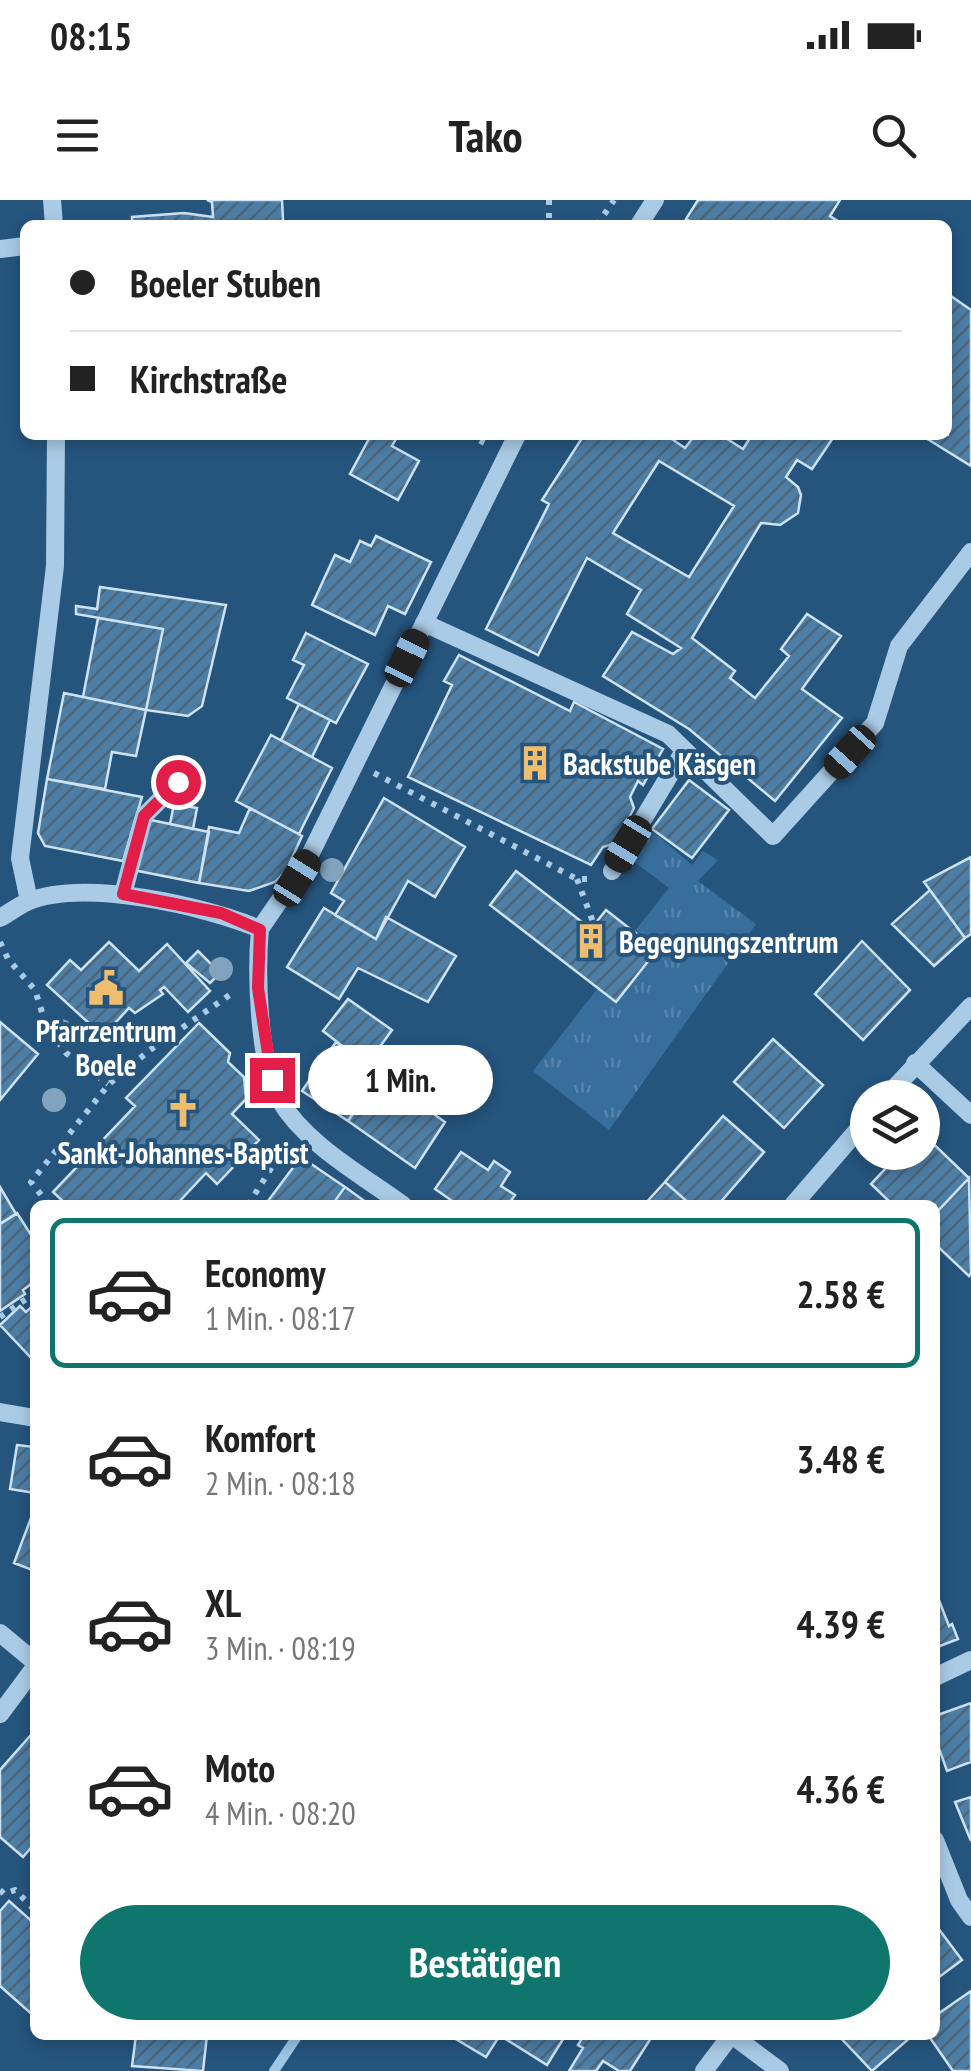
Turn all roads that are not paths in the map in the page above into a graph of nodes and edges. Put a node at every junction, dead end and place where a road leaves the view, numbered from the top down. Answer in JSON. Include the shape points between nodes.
{"nodes":[{"id":1,"x":56,"y":440,"type":"edge"},
{"id":2,"x":515,"y":440,"type":"edge"},
{"id":3,"x":971,"y":552,"type":"edge"},
{"id":4,"x":424,"y":623,"type":"junction"},
{"id":5,"x":684,"y":751,"type":"junction"},
{"id":6,"x":178,"y":782,"type":"dead end"},
{"id":7,"x":612,"y":871,"type":"road end"},
{"id":8,"x":123,"y":894,"type":"junction"},
{"id":9,"x":30,"y":901,"type":"junction"},
{"id":10,"x":0,"y":918,"type":"edge"},
{"id":11,"x":260,"y":930,"type":"junction"},
{"id":12,"x":971,"y":1006,"type":"edge"},
{"id":13,"x":916,"y":1063,"type":"junction"},
{"id":14,"x":901,"y":1080,"type":"edge"},
{"id":15,"x":971,"y":1114,"type":"edge"},
{"id":16,"x":850,"y":1139,"type":"edge"},
{"id":17,"x":396,"y":1200,"type":"edge"},
{"id":18,"x":797,"y":1200,"type":"edge"},
{"id":19,"x":0,"y":1412,"type":"edge"},
{"id":20,"x":30,"y":1417,"type":"edge"},
{"id":21,"x":0,"y":1633,"type":"edge"},
{"id":22,"x":30,"y":1660,"type":"edge"},
{"id":23,"x":971,"y":1660,"type":"edge"},
{"id":24,"x":30,"y":1671,"type":"edge"},
{"id":25,"x":940,"y":1675,"type":"edge"},
{"id":26,"x":0,"y":1714,"type":"edge"},
{"id":27,"x":940,"y":1852,"type":"edge"},
{"id":28,"x":971,"y":1918,"type":"edge"},
{"id":29,"x":728,"y":2040,"type":"edge"},
{"id":30,"x":739,"y":2040,"type":"edge"},
{"id":31,"x":704,"y":2071,"type":"edge"},
{"id":32,"x":780,"y":2071,"type":"edge"}],
"edges":[{"from":1,"to":9,"type":"street","via":[[55,566],[20,858]]},
{"from":2,"to":4,"type":"street"},
{"from":3,"to":5,"type":"street","via":[[899,646],[876,724],[773,836]]},
{"from":4,"to":5,"type":"street","via":[[668,734]]},
{"from":4,"to":11,"type":"street","via":[[308,859]]},
{"from":5,"to":7,"type":"street"},
{"from":6,"to":8,"type":"street","via":[[144,816]]},
{"from":8,"to":9,"type":"street"},
{"from":8,"to":11,"type":"street","via":[[221,913]]},
{"from":9,"to":10,"type":"street"},
{"from":11,"to":17,"type":"street","via":[[258,988],[278,1097],[301,1127]]},
{"from":12,"to":13,"type":"street"},
{"from":13,"to":14,"type":"street"},
{"from":13,"to":15,"type":"street"},
{"from":16,"to":18,"type":"street"},
{"from":19,"to":20,"type":"street"},
{"from":21,"to":22,"type":"street"},
{"from":23,"to":25,"type":"street"},
{"from":24,"to":26,"type":"street"},
{"from":27,"to":28,"type":"street"},
{"from":29,"to":31,"type":"street"},
{"from":30,"to":32,"type":"street"}]}
